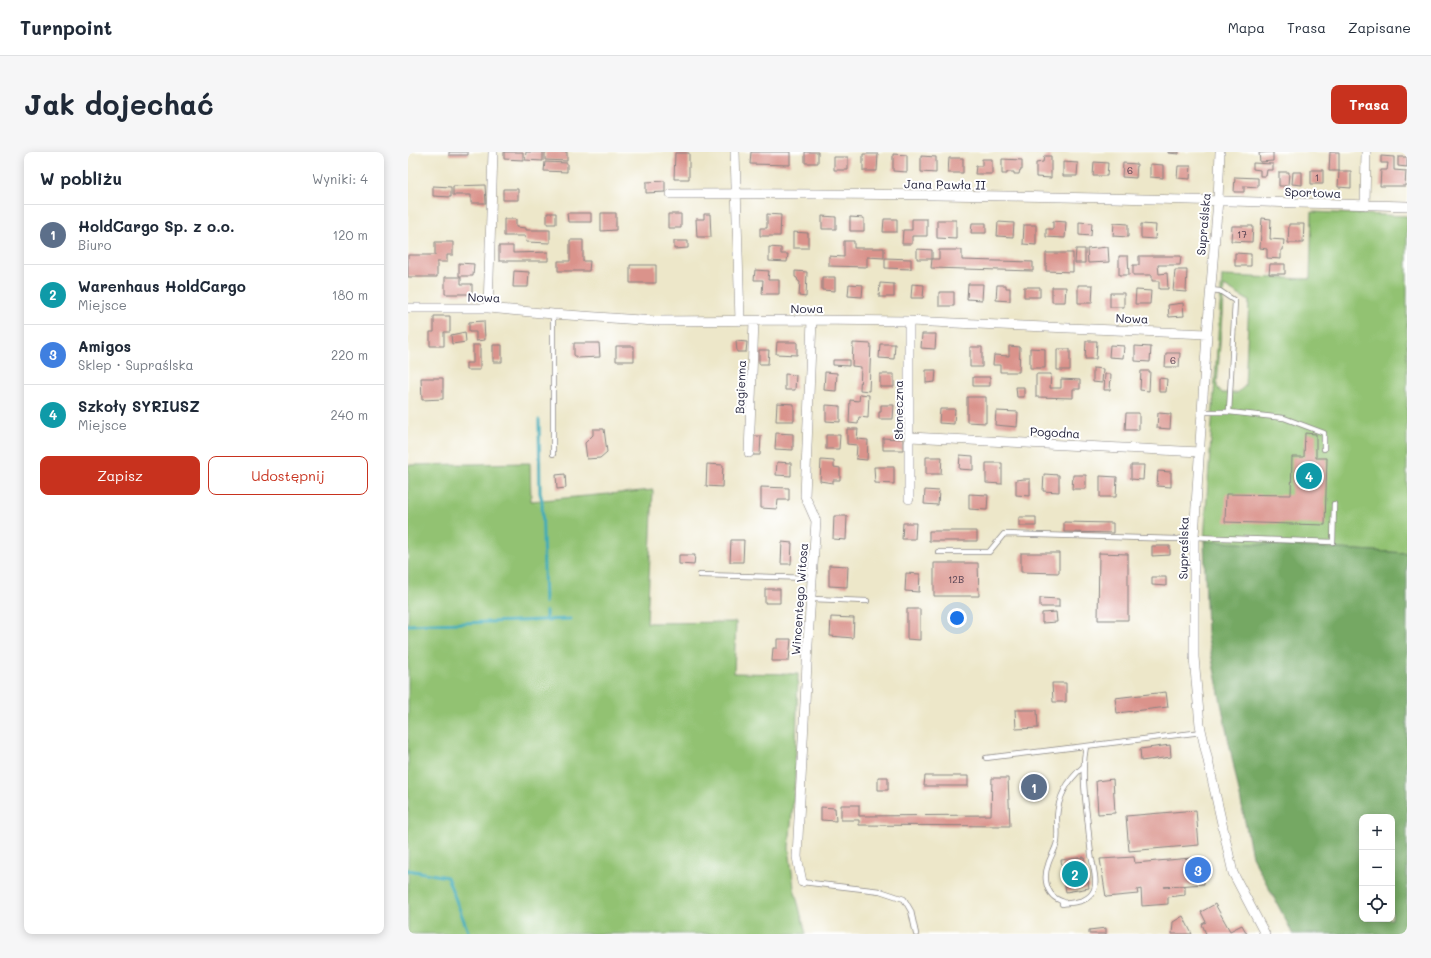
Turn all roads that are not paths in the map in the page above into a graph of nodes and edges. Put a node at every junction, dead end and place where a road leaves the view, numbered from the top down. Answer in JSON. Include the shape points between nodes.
{"nodes":[{"id":1,"x":492,"y":152,"type":"edge"},
{"id":2,"x":735,"y":152,"type":"edge"},
{"id":3,"x":1220,"y":152,"type":"edge"},
{"id":4,"x":1366,"y":152,"type":"edge"},
{"id":5,"x":671,"y":194,"type":"dead end"},
{"id":6,"x":737,"y":194,"type":"junction"},
{"id":7,"x":1218,"y":200,"type":"junction"},
{"id":8,"x":1365,"y":205,"type":"junction"},
{"id":9,"x":1407,"y":206,"type":"edge"},
{"id":10,"x":1210,"y":290,"type":"junction"},
{"id":11,"x":408,"y":308,"type":"edge"},
{"id":12,"x":488,"y":308,"type":"junction"},
{"id":13,"x":553,"y":314,"type":"junction"},
{"id":14,"x":812,"y":320,"type":"junction"},
{"id":15,"x":740,"y":321,"type":"junction"},
{"id":16,"x":754,"y":321,"type":"junction"},
{"id":17,"x":909,"y":321,"type":"junction"},
{"id":18,"x":1207,"y":334,"type":"junction"},
{"id":19,"x":1202,"y":412,"type":"junction"},
{"id":20,"x":1229,"y":412,"type":"junction"},
{"id":21,"x":910,"y":437,"type":"junction"},
{"id":22,"x":1324,"y":449,"type":"dead end"},
{"id":23,"x":1200,"y":452,"type":"junction"},
{"id":24,"x":553,"y":454,"type":"dead end"},
{"id":25,"x":749,"y":454,"type":"dead end"},
{"id":26,"x":909,"y":499,"type":"dead end"},
{"id":27,"x":1334,"y":504,"type":"dead end"},
{"id":28,"x":1194,"y":537,"type":"junction"},
{"id":29,"x":938,"y":552,"type":"dead end"},
{"id":30,"x":700,"y":575,"type":"dead end"},
{"id":31,"x":812,"y":578,"type":"junction"},
{"id":32,"x":811,"y":599,"type":"junction"},
{"id":33,"x":867,"y":601,"type":"dead end"},
{"id":34,"x":1202,"y":732,"type":"junction"},
{"id":35,"x":1086,"y":746,"type":"junction"},
{"id":36,"x":986,"y":758,"type":"dead end"},
{"id":37,"x":1083,"y":767,"type":"junction"},
{"id":38,"x":802,"y":882,"type":"joint"},
{"id":39,"x":916,"y":934,"type":"edge"},
{"id":40,"x":1265,"y":934,"type":"edge"}],
"edges":[{"from":1,"to":12,"type":"street"},
{"from":2,"to":6,"type":"street"},
{"from":3,"to":7,"type":"street","name":"Supraślska"},
{"from":4,"to":8,"type":"street"},
{"from":5,"to":6,"type":"street","name":"Jana Pawła II"},
{"from":6,"to":7,"type":"street","name":"Jana Pawła II"},
{"from":6,"to":15,"type":"street"},
{"from":7,"to":8,"type":"street","name":"Sportowa"},
{"from":7,"to":10,"type":"street","name":"Supraślska"},
{"from":8,"to":9,"type":"street","name":"Sportowa"},
{"from":10,"to":18,"type":"street","name":"Supraślska"},
{"from":10,"to":20,"type":"lane","via":[[1220,291],[1235,301]]},
{"from":11,"to":12,"type":"street","name":"Nowa"},
{"from":12,"to":13,"type":"street","name":"Nowa"},
{"from":13,"to":15,"type":"street","name":"Nowa","via":[[655,321]]},
{"from":13,"to":24,"type":"lane"},
{"from":14,"to":16,"type":"street","name":"Nowa"},
{"from":14,"to":17,"type":"street","name":"Nowa"},
{"from":14,"to":31,"type":"street","name":"Wincentego Witosa","via":[[805,496],[816,521]]},
{"from":15,"to":16,"type":"street","name":"Nowa"},
{"from":16,"to":25,"type":"street","name":"Bagienna"},
{"from":17,"to":18,"type":"street","name":"Nowa"},
{"from":17,"to":21,"type":"street","name":"Słoneczna"},
{"from":18,"to":19,"type":"street","name":"Supraślska"},
{"from":19,"to":20,"type":"lane"},
{"from":19,"to":23,"type":"street","name":"Supraślska"},
{"from":20,"to":22,"type":"lane","via":[[1284,418],[1324,433]]},
{"from":21,"to":23,"type":"street","name":"Pogodna"},
{"from":21,"to":26,"type":"street","name":"Słoneczna"},
{"from":23,"to":28,"type":"street","name":"Supraślska"},
{"from":27,"to":28,"type":"lane","via":[[1333,542]]},
{"from":28,"to":29,"type":"lane","via":[[1177,539],[1004,534],[989,552]]},
{"from":28,"to":34,"type":"street","name":"Supraślska","via":[[1194,657]]},
{"from":30,"to":31,"type":"lane"},
{"from":31,"to":32,"type":"street","name":"Wincentego Witosa"},
{"from":32,"to":33,"type":"lane"},
{"from":32,"to":38,"type":"street","name":"Wincentego Witosa","via":[[797,858]]},
{"from":34,"to":35,"type":"lane"},
{"from":34,"to":40,"type":"street","name":"Supraślska","via":[[1233,873]]},
{"from":35,"to":36,"type":"lane"},
{"from":35,"to":37,"type":"lane"},
{"from":37,"to":37,"type":"lane","via":[[1095,885],[1088,898],[1062,904],[1064,902],[1054,897],[1048,888],[1045,876],[1056,848],[1061,796],[1074,774]]},
{"from":38,"to":39,"type":"lane","via":[[880,891],[904,899],[911,911]]}]}
